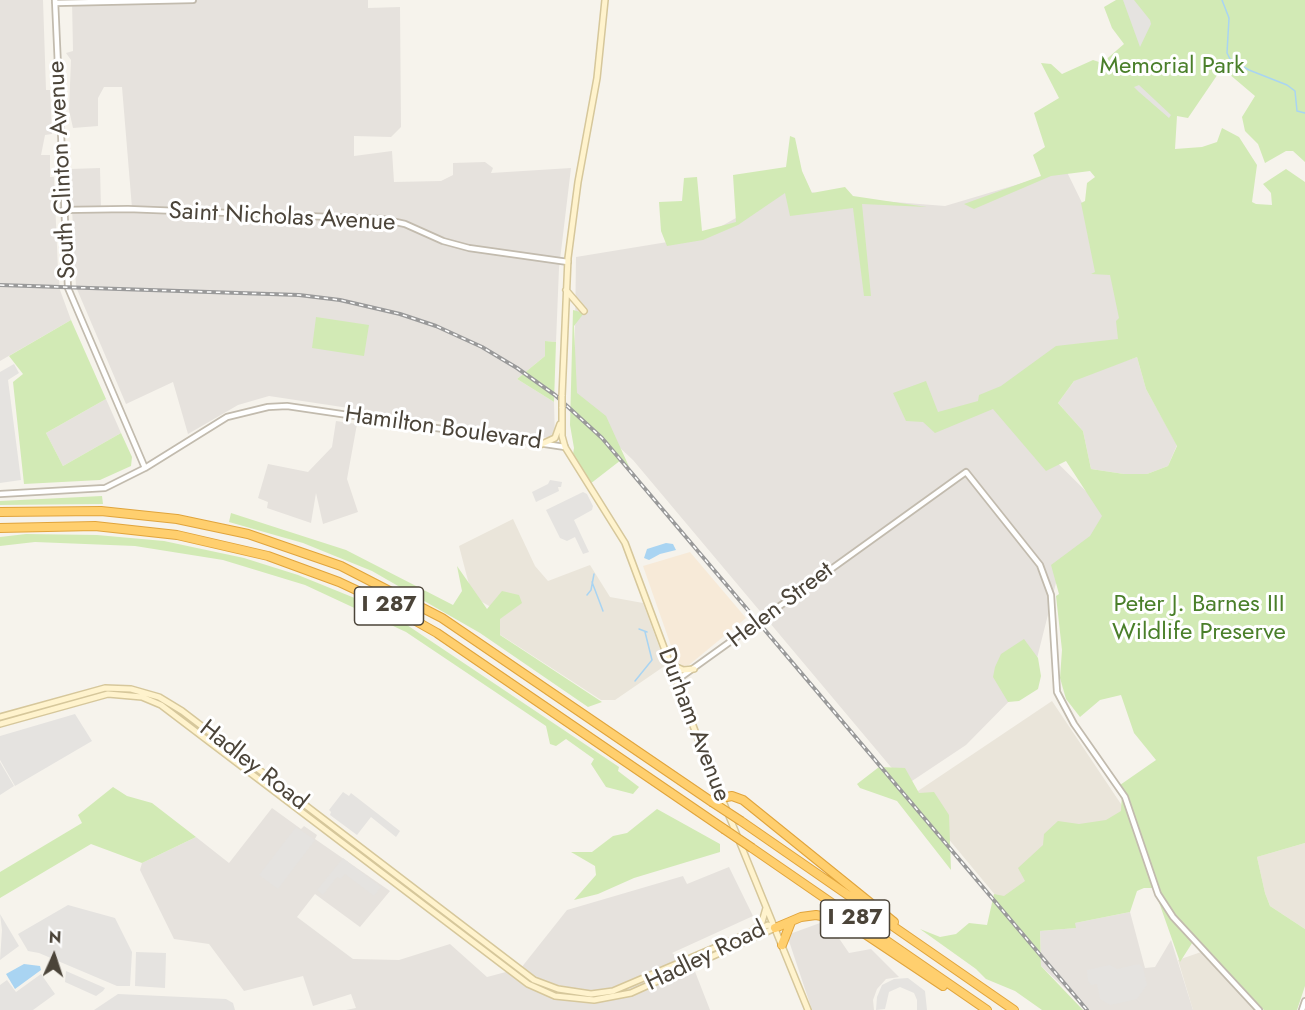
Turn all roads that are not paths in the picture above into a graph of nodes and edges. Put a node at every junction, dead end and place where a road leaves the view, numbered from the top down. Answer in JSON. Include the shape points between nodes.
{"nodes":[{"id":1,"x":193,"y":0,"type":"edge"},
{"id":2,"x":605,"y":0,"type":"edge"},
{"id":3,"x":55,"y":2,"type":"edge"},
{"id":4,"x":63,"y":210,"type":"junction"},
{"id":5,"x":568,"y":262,"type":"junction"},
{"id":6,"x":566,"y":290,"type":"junction"},
{"id":7,"x":584,"y":311,"type":"dead end"},
{"id":8,"x":562,"y":416,"type":"junction"},
{"id":9,"x":542,"y":444,"type":"junction"},
{"id":10,"x":565,"y":447,"type":"junction"},
{"id":11,"x":145,"y":468,"type":"junction"},
{"id":12,"x":0,"y":494,"type":"edge"},
{"id":13,"x":0,"y":512,"type":"edge"},
{"id":14,"x":0,"y":528,"type":"edge"},
{"id":15,"x":670,"y":664,"type":"junction"},
{"id":16,"x":694,"y":669,"type":"junction"},
{"id":17,"x":677,"y":680,"type":"junction"},
{"id":18,"x":179,"y":713,"type":"junction"},
{"id":19,"x":0,"y":717,"type":"edge"},
{"id":20,"x":0,"y":724,"type":"edge"},
{"id":21,"x":721,"y":798,"type":"junction"},
{"id":22,"x":766,"y":908,"type":"junction"},
{"id":23,"x":793,"y":920,"type":"junction"},
{"id":24,"x":775,"y":928,"type":"junction"},
{"id":25,"x":752,"y":932,"type":"junction"},
{"id":26,"x":903,"y":934,"type":"junction"},
{"id":27,"x":782,"y":945,"type":"junction"},
{"id":28,"x":958,"y":990,"type":"junction"},
{"id":29,"x":1305,"y":1001,"type":"edge"},
{"id":30,"x":808,"y":1010,"type":"edge"},
{"id":31,"x":987,"y":1010,"type":"edge"},
{"id":32,"x":1014,"y":1010,"type":"edge"},
{"id":33,"x":1259,"y":1010,"type":"edge"},
{"id":34,"x":1302,"y":1010,"type":"edge"}],
"edges":[{"from":1,"to":3,"type":"street"},
{"from":2,"to":5,"type":"main road","name":"Hamilton Boulevard"},
{"from":3,"to":4,"type":"street","name":"South Clinton Avenue"},
{"from":4,"to":5,"type":"street","name":"Saint Nicholas Avenue","via":[[382,219],[469,248]]},
{"from":4,"to":11,"type":"street","name":"South Clinton Avenue","via":[[70,295]]},
{"from":5,"to":6,"type":"main road","name":"Hamilton Boulevard"},
{"from":6,"to":7,"type":"main road"},
{"from":6,"to":8,"type":"main road","name":"Hamilton Boulevard","bridge":true},
{"from":8,"to":9,"type":"main road","via":[[555,438]]},
{"from":8,"to":10,"type":"main road","name":"Hamilton Boulevard"},
{"from":9,"to":10,"type":"street","name":"Hamilton Boulevard"},
{"from":9,"to":11,"type":"street","name":"Hamilton Boulevard","via":[[268,406],[226,418]]},
{"from":10,"to":15,"type":"main road","name":"Durham Avenue","via":[[625,543]]},
{"from":11,"to":12,"type":"street","name":"Hamilton Boulevard","via":[[118,483],[92,490]]},
{"from":13,"to":26,"type":"highway","number":"I 287","bridge":true,"via":[[91,510],[177,519],[248,534],[341,566],[442,618]]},
{"from":14,"to":28,"type":"highway","number":"I 287","bridge":true,"via":[[79,525],[168,533],[243,549],[331,578],[384,603],[437,633]]},
{"from":15,"to":16,"type":"main road","via":[[679,670]]},
{"from":15,"to":17,"type":"main road","name":"Durham Avenue"},
{"from":16,"to":17,"type":"street","name":"Helen Street"},
{"from":16,"to":33,"type":"street","name":"Helen Street","via":[[966,472],[1040,565],[1051,595],[1056,684],[1068,714],[1125,797],[1158,894]]},
{"from":17,"to":21,"type":"main road","name":"Durham Avenue"},
{"from":18,"to":19,"type":"main road","name":"Hadley Road","via":[[143,691],[105,688]]},
{"from":18,"to":20,"type":"main road","name":"Hadley Road","via":[[142,697],[108,694]]},
{"from":18,"to":24,"type":"main road","name":"Hadley Road","via":[[528,984],[555,996],[594,1000],[631,993]]},
{"from":18,"to":25,"type":"main road","name":"Hadley Road","via":[[463,928],[546,985],[576,993],[613,991]]},
{"from":21,"to":22,"type":"main road","name":"Durham Avenue"},
{"from":21,"to":26,"type":"highway","via":[[743,800],[839,875],[895,922]]},
{"from":22,"to":24,"type":"main road","name":"Durham Avenue"},
{"from":22,"to":25,"type":"main road","via":[[762,922]]},
{"from":23,"to":24,"type":"highway"},
{"from":23,"to":27,"type":"highway"},
{"from":23,"to":28,"type":"highway","via":[[816,915],[840,921],[949,990]]},
{"from":24,"to":25,"type":"main road","name":"Hadley Road","via":[[768,925]]},
{"from":24,"to":27,"type":"main road","name":"Durham Avenue"},
{"from":26,"to":32,"type":"highway","number":"I 287"},
{"from":27,"to":30,"type":"main road","name":"Durham Avenue"},
{"from":28,"to":31,"type":"highway","number":"I 287"},
{"from":29,"to":34,"type":"street"}]}
